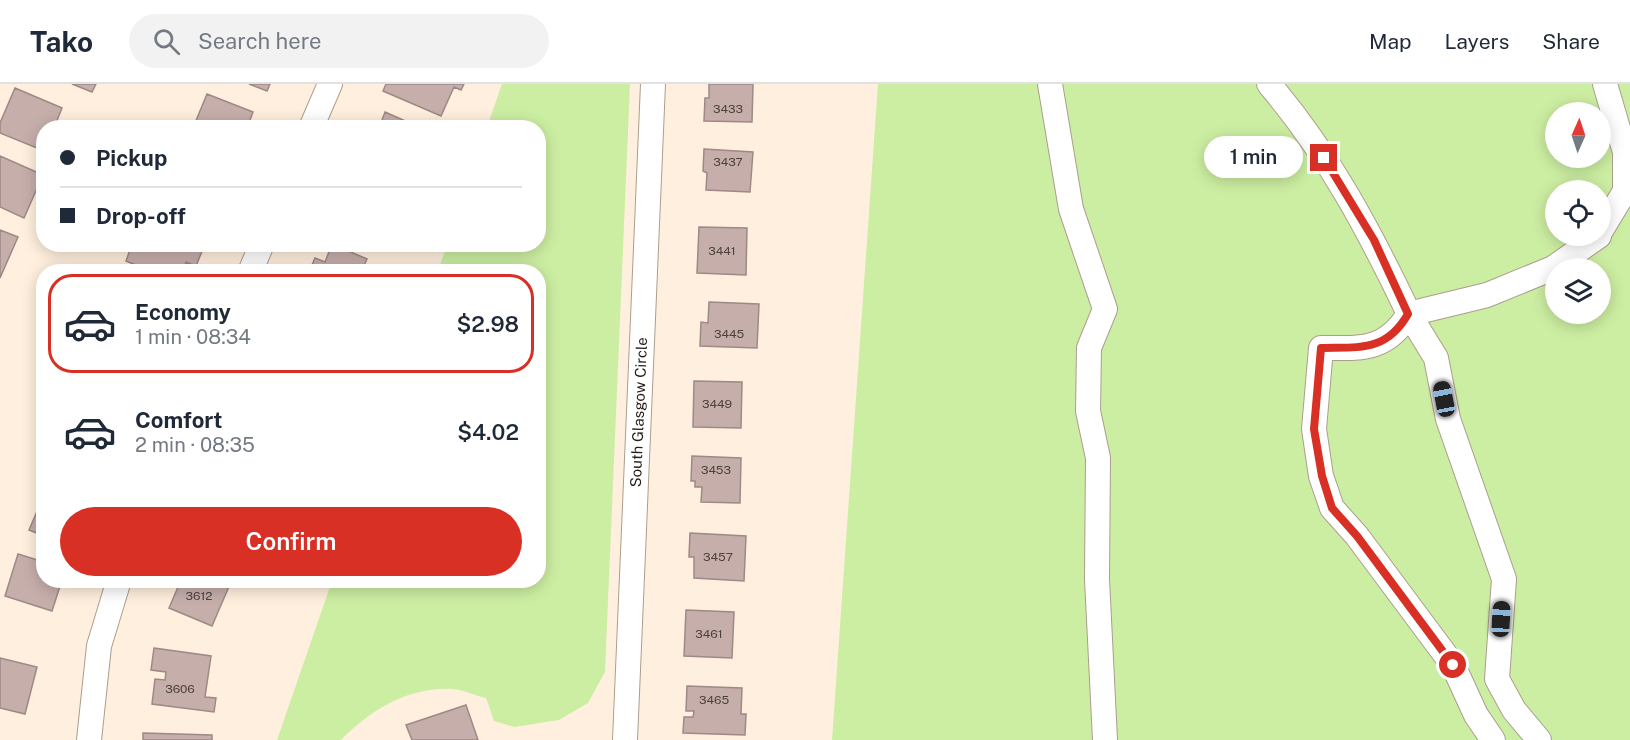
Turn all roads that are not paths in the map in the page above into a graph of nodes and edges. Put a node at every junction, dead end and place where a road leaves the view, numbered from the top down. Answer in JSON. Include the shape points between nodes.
{"nodes":[{"id":1,"x":330,"y":84,"type":"edge"},
{"id":2,"x":653,"y":84,"type":"edge"},
{"id":3,"x":1050,"y":84,"type":"edge"},
{"id":4,"x":1269,"y":84,"type":"edge"},
{"id":5,"x":1605,"y":84,"type":"edge"},
{"id":6,"x":314,"y":120,"type":"edge"},
{"id":7,"x":1611,"y":216,"type":"edge"},
{"id":8,"x":1583,"y":246,"type":"edge"},
{"id":9,"x":1408,"y":314,"type":"junction"},
{"id":10,"x":117,"y":588,"type":"edge"},
{"id":11,"x":89,"y":740,"type":"edge"},
{"id":12,"x":625,"y":740,"type":"edge"},
{"id":13,"x":1104,"y":740,"type":"edge"},
{"id":14,"x":1493,"y":740,"type":"edge"},
{"id":15,"x":1539,"y":740,"type":"edge"}],
"edges":[{"from":1,"to":6,"type":"street"},
{"from":2,"to":12,"type":"street","name":"South Glasgow Circle"},
{"from":3,"to":13,"type":"street","via":[[1071,209],[1104,309],[1089,348],[1088,411],[1098,458],[1097,579]]},
{"from":4,"to":9,"type":"street","via":[[1336,176],[1374,240]]},
{"from":5,"to":7,"type":"street","via":[[1625,152],[1626,191]]},
{"from":8,"to":9,"type":"street","via":[[1553,268],[1486,294]]},
{"from":9,"to":14,"type":"street","via":[[1399,330],[1370,347],[1321,348],[1314,429],[1322,476],[1332,508],[1453,665],[1476,715]]},
{"from":9,"to":15,"type":"street","via":[[1436,358],[1448,419],[1504,579],[1497,679],[1514,710]]},
{"from":10,"to":11,"type":"street","via":[[99,646]]}]}
